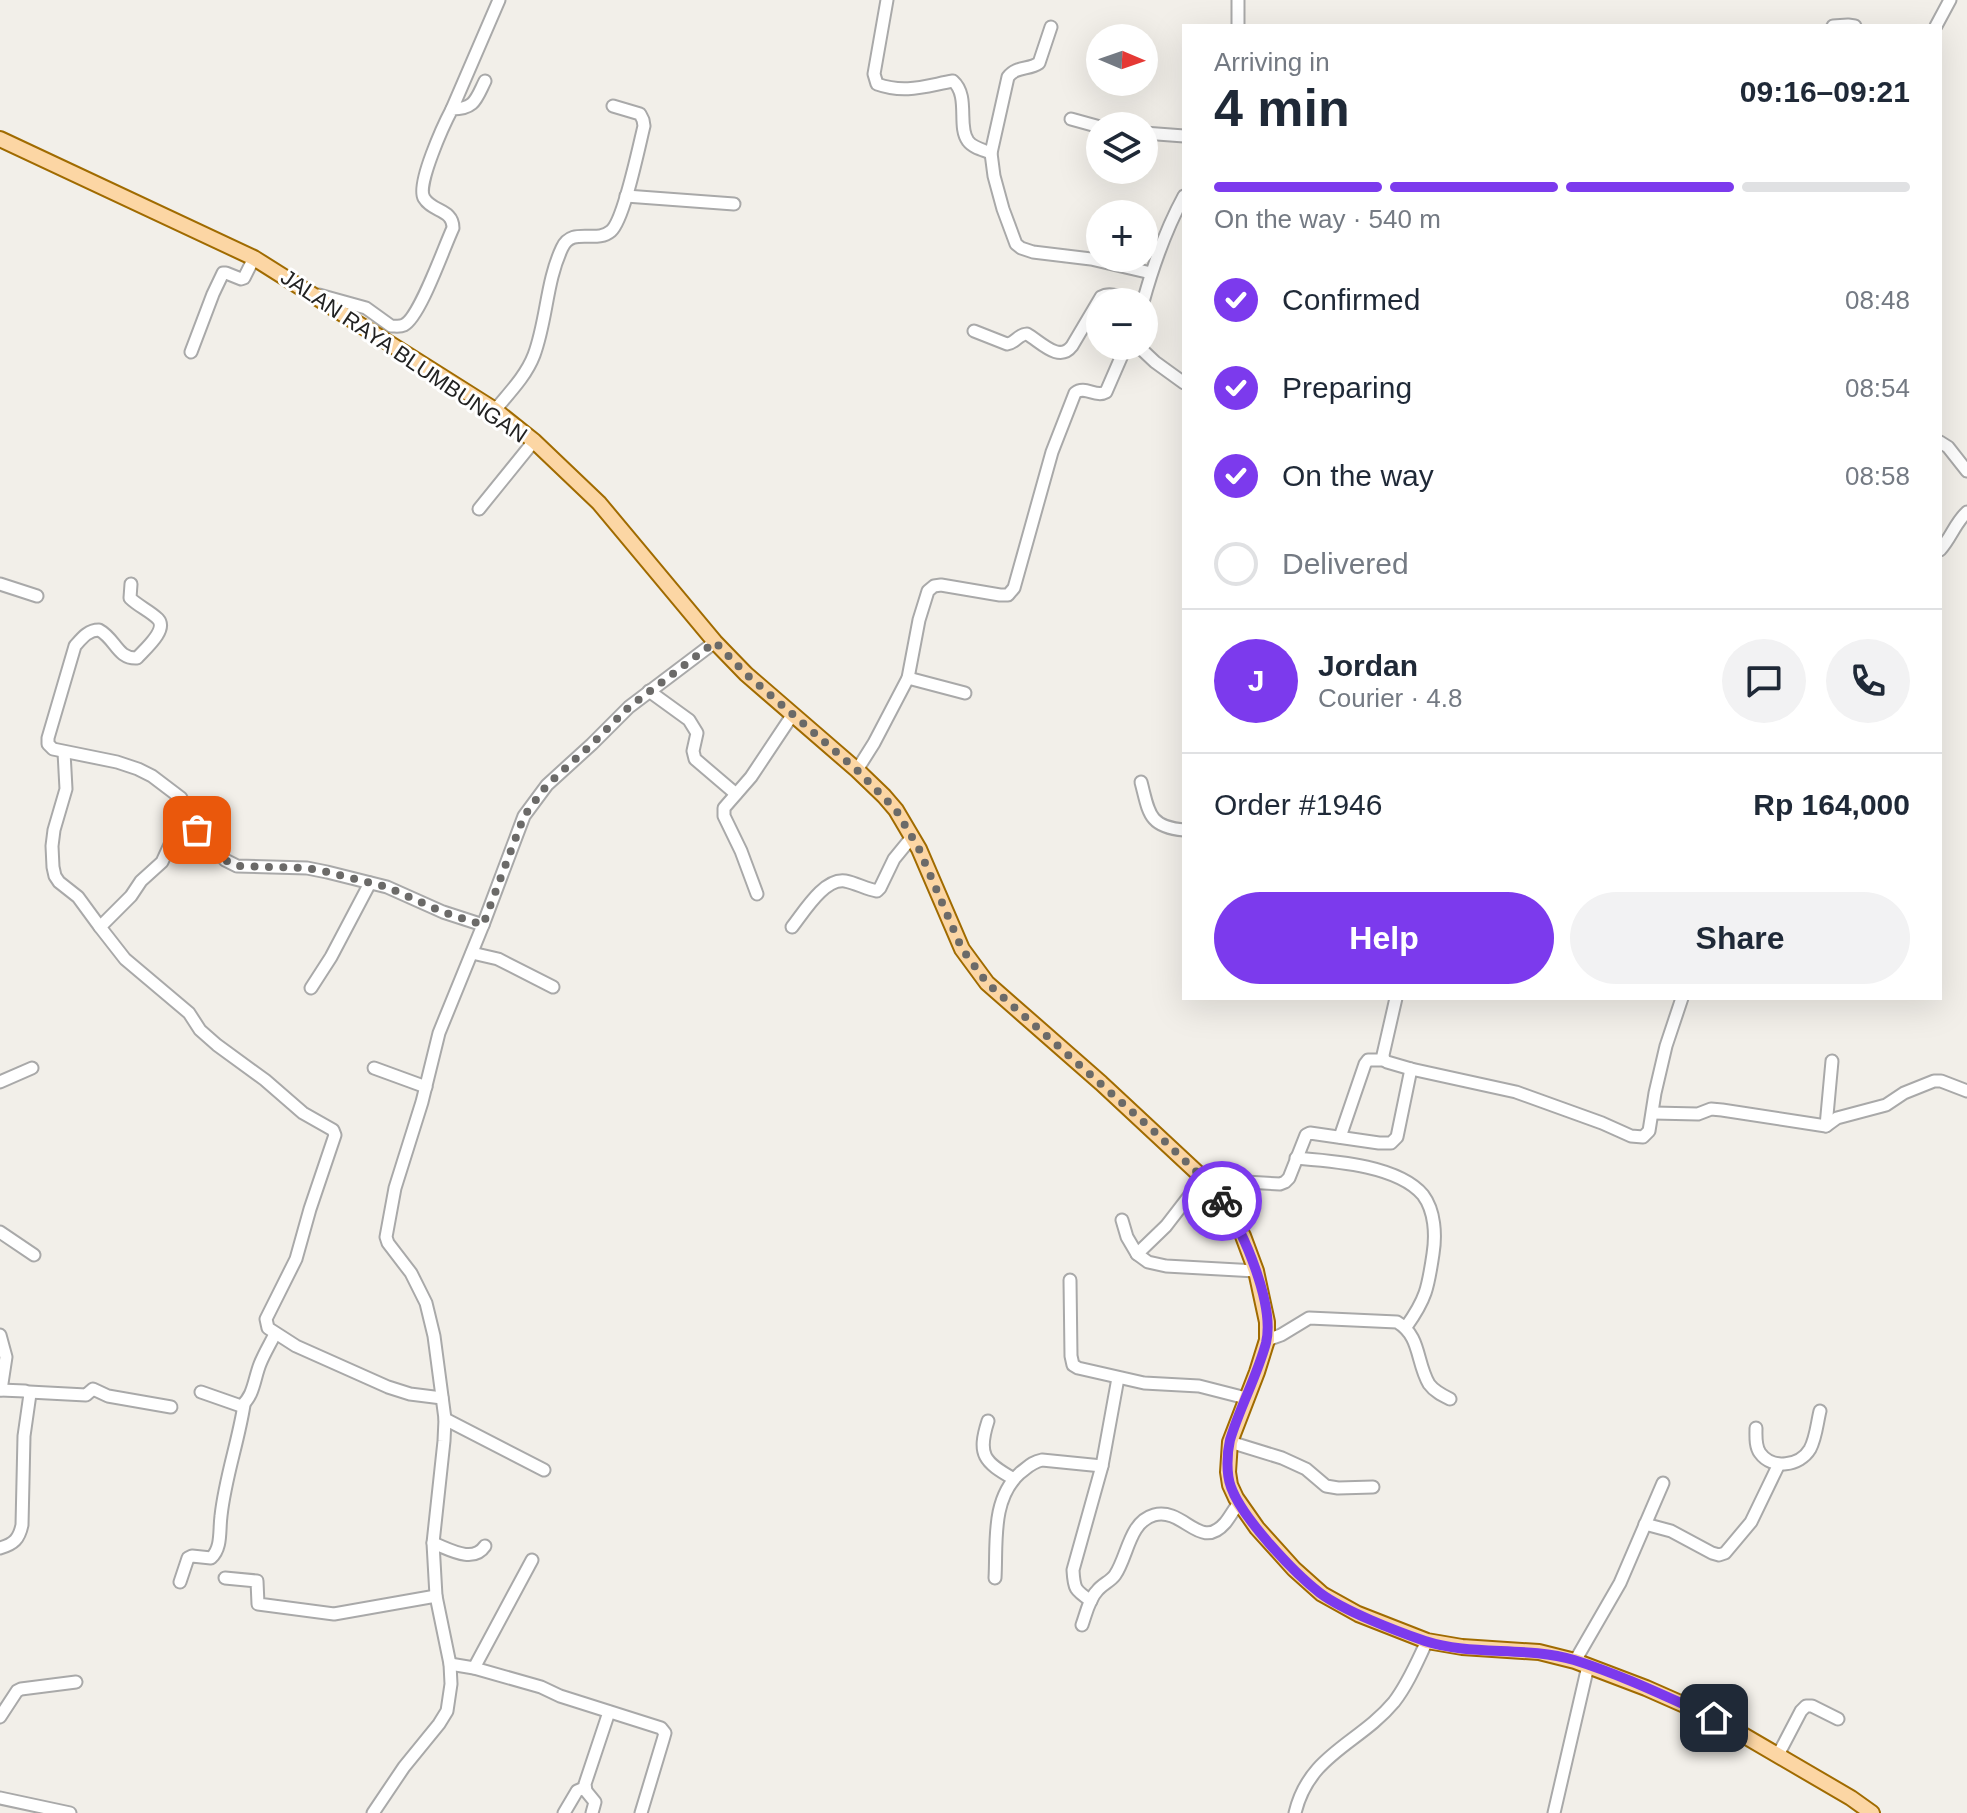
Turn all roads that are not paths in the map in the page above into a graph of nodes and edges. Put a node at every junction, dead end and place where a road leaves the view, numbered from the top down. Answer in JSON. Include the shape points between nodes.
{"nodes":[{"id":1,"x":499,"y":0,"type":"edge"},
{"id":2,"x":887,"y":0,"type":"edge"},
{"id":3,"x":1238,"y":0,"type":"edge"},
{"id":4,"x":1950,"y":0,"type":"edge"},
{"id":5,"x":1238,"y":24,"type":"edge"},
{"id":6,"x":1937,"y":24,"type":"edge"},
{"id":7,"x":1051,"y":27,"type":"dead end"},
{"id":8,"x":485,"y":81,"type":"dead end"},
{"id":9,"x":613,"y":106,"type":"dead end"},
{"id":10,"x":452,"y":109,"type":"junction"},
{"id":11,"x":1071,"y":119,"type":"dead end"},
{"id":12,"x":1086,"y":123,"type":"edge"},
{"id":13,"x":1158,"y":134,"type":"edge"},
{"id":14,"x":1182,"y":136,"type":"edge"},
{"id":15,"x":0,"y":139,"type":"edge"},
{"id":16,"x":991,"y":153,"type":"junction"},
{"id":17,"x":626,"y":196,"type":"junction"},
{"id":18,"x":1182,"y":199,"type":"edge"},
{"id":19,"x":734,"y":204,"type":"dead end"},
{"id":20,"x":254,"y":258,"type":"junction"},
{"id":21,"x":1151,"y":273,"type":"junction"},
{"id":22,"x":1147,"y":288,"type":"edge"},
{"id":23,"x":313,"y":294,"type":"junction"},
{"id":24,"x":1086,"y":322,"type":"edge"},
{"id":25,"x":974,"y":331,"type":"dead end"},
{"id":26,"x":191,"y":352,"type":"dead end"},
{"id":27,"x":1120,"y":360,"type":"edge"},
{"id":28,"x":1153,"y":360,"type":"edge"},
{"id":29,"x":1182,"y":382,"type":"edge"},
{"id":30,"x":495,"y":410,"type":"junction"},
{"id":31,"x":534,"y":441,"type":"junction"},
{"id":32,"x":1942,"y":443,"type":"edge"},
{"id":33,"x":1967,"y":471,"type":"edge"},
{"id":34,"x":479,"y":509,"type":"dead end"},
{"id":35,"x":1967,"y":512,"type":"edge"},
{"id":36,"x":1942,"y":548,"type":"edge"},
{"id":37,"x":0,"y":584,"type":"edge"},
{"id":38,"x":131,"y":584,"type":"dead end"},
{"id":39,"x":37,"y":596,"type":"dead end"},
{"id":40,"x":715,"y":642,"type":"junction"},
{"id":41,"x":908,"y":678,"type":"junction"},
{"id":42,"x":649,"y":691,"type":"junction"},
{"id":43,"x":965,"y":693,"type":"dead end"},
{"id":44,"x":793,"y":714,"type":"junction"},
{"id":45,"x":64,"y":752,"type":"junction"},
{"id":46,"x":857,"y":770,"type":"junction"},
{"id":47,"x":1141,"y":782,"type":"dead end"},
{"id":48,"x":736,"y":794,"type":"junction"},
{"id":49,"x":192,"y":823,"type":"junction"},
{"id":50,"x":1182,"y":830,"type":"edge"},
{"id":51,"x":912,"y":837,"type":"junction"},
{"id":52,"x":370,"y":883,"type":"junction"},
{"id":53,"x":757,"y":894,"type":"dead end"},
{"id":54,"x":483,"y":925,"type":"junction"},
{"id":55,"x":100,"y":927,"type":"junction"},
{"id":56,"x":792,"y":927,"type":"dead end"},
{"id":57,"x":472,"y":953,"type":"junction"},
{"id":58,"x":553,"y":987,"type":"dead end"},
{"id":59,"x":311,"y":988,"type":"dead end"},
{"id":60,"x":1396,"y":1000,"type":"edge"},
{"id":61,"x":1681,"y":1000,"type":"edge"},
{"id":62,"x":1384,"y":1060,"type":"junction"},
{"id":63,"x":1832,"y":1061,"type":"dead end"},
{"id":64,"x":32,"y":1068,"type":"dead end"},
{"id":65,"x":374,"y":1068,"type":"dead end"},
{"id":66,"x":1411,"y":1069,"type":"junction"},
{"id":67,"x":0,"y":1082,"type":"edge"},
{"id":68,"x":426,"y":1087,"type":"junction"},
{"id":69,"x":1967,"y":1091,"type":"edge"},
{"id":70,"x":1653,"y":1113,"type":"junction"},
{"id":71,"x":1826,"y":1126,"type":"junction"},
{"id":72,"x":1340,"y":1137,"type":"junction"},
{"id":73,"x":1296,"y":1158,"type":"junction"},
{"id":74,"x":1203,"y":1178,"type":"junction"},
{"id":75,"x":1233,"y":1217,"type":"junction"},
{"id":76,"x":1122,"y":1220,"type":"dead end"},
{"id":77,"x":0,"y":1232,"type":"edge"},
{"id":78,"x":1137,"y":1254,"type":"junction"},
{"id":79,"x":34,"y":1255,"type":"dead end"},
{"id":80,"x":1256,"y":1271,"type":"junction"},
{"id":81,"x":1070,"y":1280,"type":"dead end"},
{"id":82,"x":1406,"y":1327,"type":"junction"},
{"id":83,"x":275,"y":1334,"type":"junction"},
{"id":84,"x":0,"y":1335,"type":"edge"},
{"id":85,"x":1267,"y":1340,"type":"junction"},
{"id":86,"x":1118,"y":1378,"type":"junction"},
{"id":87,"x":0,"y":1390,"type":"edge"},
{"id":88,"x":29,"y":1392,"type":"junction"},
{"id":89,"x":201,"y":1392,"type":"dead end"},
{"id":90,"x":442,"y":1398,"type":"junction"},
{"id":91,"x":1246,"y":1398,"type":"junction"},
{"id":92,"x":1450,"y":1399,"type":"dead end"},
{"id":93,"x":244,"y":1405,"type":"junction"},
{"id":94,"x":171,"y":1407,"type":"dead end"},
{"id":95,"x":1820,"y":1411,"type":"dead end"},
{"id":96,"x":445,"y":1419,"type":"junction"},
{"id":97,"x":988,"y":1421,"type":"dead end"},
{"id":98,"x":1756,"y":1428,"type":"dead end"},
{"id":99,"x":1230,"y":1442,"type":"junction"},
{"id":100,"x":1779,"y":1464,"type":"junction"},
{"id":101,"x":1102,"y":1466,"type":"junction"},
{"id":102,"x":544,"y":1470,"type":"dead end"},
{"id":103,"x":1014,"y":1479,"type":"junction"},
{"id":104,"x":1663,"y":1483,"type":"dead end"},
{"id":105,"x":1373,"y":1487,"type":"dead end"},
{"id":106,"x":1239,"y":1503,"type":"junction"},
{"id":107,"x":1645,"y":1524,"type":"junction"},
{"id":108,"x":433,"y":1543,"type":"junction"},
{"id":109,"x":485,"y":1546,"type":"dead end"},
{"id":110,"x":0,"y":1548,"type":"edge"},
{"id":111,"x":532,"y":1560,"type":"dead end"},
{"id":112,"x":225,"y":1578,"type":"dead end"},
{"id":113,"x":995,"y":1578,"type":"dead end"},
{"id":114,"x":180,"y":1582,"type":"dead end"},
{"id":115,"x":436,"y":1596,"type":"junction"},
{"id":116,"x":1091,"y":1601,"type":"junction"},
{"id":117,"x":1082,"y":1625,"type":"dead end"},
{"id":118,"x":1427,"y":1641,"type":"junction"},
{"id":119,"x":1582,"y":1663,"type":"junction"},
{"id":120,"x":450,"y":1664,"type":"junction"},
{"id":121,"x":474,"y":1668,"type":"junction"},
{"id":122,"x":76,"y":1682,"type":"dead end"},
{"id":123,"x":609,"y":1712,"type":"junction"},
{"id":124,"x":0,"y":1717,"type":"edge"},
{"id":125,"x":1838,"y":1719,"type":"dead end"},
{"id":126,"x":1778,"y":1755,"type":"junction"},
{"id":127,"x":584,"y":1788,"type":"junction"},
{"id":128,"x":0,"y":1798,"type":"edge"},
{"id":129,"x":70,"y":1813,"type":"edge"},
{"id":130,"x":373,"y":1813,"type":"edge"},
{"id":131,"x":564,"y":1813,"type":"edge"},
{"id":132,"x":592,"y":1813,"type":"edge"},
{"id":133,"x":641,"y":1813,"type":"edge"},
{"id":134,"x":1295,"y":1813,"type":"edge"},
{"id":135,"x":1554,"y":1813,"type":"edge"},
{"id":136,"x":1872,"y":1813,"type":"edge"}],
"edges":[{"from":1,"to":10,"type":"street"},
{"from":2,"to":16,"type":"street","via":[[874,74],[877,84],[895,90],[956,82],[966,137]]},
{"from":3,"to":5,"type":"street"},
{"from":4,"to":6,"type":"street"},
{"from":7,"to":16,"type":"street","via":[[1039,63],[1008,77]]},
{"from":8,"to":10,"type":"street","via":[[470,107]]},
{"from":9,"to":17,"type":"street","via":[[640,114],[644,126]]},
{"from":10,"to":23,"type":"street","via":[[435,144],[422,195],[451,217],[453,228],[414,315],[405,324],[391,326],[366,308]]},
{"from":11,"to":12,"type":"street"},
{"from":13,"to":14,"type":"street"},
{"from":15,"to":20,"type":"main road","name":"JALAN RAYA BLUMBUNGAN"},
{"from":16,"to":21,"type":"street","via":[[1012,238],[1021,248]]},
{"from":17,"to":19,"type":"street"},
{"from":17,"to":30,"type":"street","via":[[610,232],[572,237],[562,246],[534,355]]},
{"from":18,"to":21,"type":"street"},
{"from":20,"to":23,"type":"main road","name":"JALAN RAYA BLUMBUNGAN"},
{"from":20,"to":26,"type":"street","via":[[244,278],[223,273]]},
{"from":21,"to":22,"type":"street"},
{"from":23,"to":30,"type":"main road","name":"JALAN RAYA BLUMBUNGAN"},
{"from":24,"to":25,"type":"street","via":[[1062,354],[1027,334],[1007,344]]},
{"from":27,"to":41,"type":"street","via":[[1106,392],[1078,390],[1070,403],[1014,588],[1008,595],[941,585],[928,591]]},
{"from":28,"to":29,"type":"street"},
{"from":30,"to":31,"type":"main road","name":"JALAN RAYA BLUMBUNGAN"},
{"from":31,"to":34,"type":"street"},
{"from":31,"to":40,"type":"main road","name":"JALAN RAYA BLUMBUNGAN","via":[[599,503]]},
{"from":32,"to":33,"type":"street"},
{"from":35,"to":36,"type":"street"},
{"from":37,"to":39,"type":"street"},
{"from":38,"to":45,"type":"street","via":[[130,598],[158,619],[160,630],[134,659],[99,630],[75,646],[48,738],[50,747]]},
{"from":40,"to":42,"type":"street"},
{"from":40,"to":44,"type":"main road","name":"JALAN RAYA BLUMBUNGAN"},
{"from":41,"to":43,"type":"street"},
{"from":41,"to":46,"type":"street"},
{"from":42,"to":48,"type":"street","via":[[689,720],[698,737],[695,759]]},
{"from":42,"to":54,"type":"street","via":[[561,771],[524,816]]},
{"from":44,"to":46,"type":"main road","name":"JALAN RAYA BLUMBUNGAN"},
{"from":44,"to":48,"type":"street"},
{"from":45,"to":49,"type":"street","via":[[117,762],[152,776],[181,798]]},
{"from":45,"to":55,"type":"street","via":[[66,789],[54,830],[53,867],[59,882]]},
{"from":46,"to":51,"type":"main road","name":"JALAN RAYA BLUMBUNGAN","via":[[896,810]]},
{"from":47,"to":50,"type":"street","via":[[1150,814],[1161,825]]},
{"from":48,"to":53,"type":"street","via":[[724,816]]},
{"from":49,"to":52,"type":"street","via":[[237,866],[307,868]]},
{"from":49,"to":55,"type":"street","via":[[173,838],[162,862]]},
{"from":51,"to":56,"type":"street","via":[[877,891],[845,881],[831,883]]},
{"from":51,"to":74,"type":"main road","name":"JALAN RAYA BLUMBUNGAN","via":[[962,949],[987,983]]},
{"from":52,"to":54,"type":"street"},
{"from":52,"to":59,"type":"street"},
{"from":54,"to":57,"type":"street"},
{"from":55,"to":83,"type":"street","via":[[125,959],[189,1013],[217,1045],[303,1113],[333,1130],[301,1246],[266,1319]]},
{"from":57,"to":58,"type":"street","via":[[498,959]]},
{"from":57,"to":68,"type":"street","via":[[439,1033]]},
{"from":60,"to":62,"type":"street"},
{"from":61,"to":70,"type":"street"},
{"from":62,"to":66,"type":"street"},
{"from":62,"to":72,"type":"street","via":[[1365,1064]]},
{"from":63,"to":71,"type":"street"},
{"from":64,"to":67,"type":"street"},
{"from":65,"to":68,"type":"street"},
{"from":66,"to":70,"type":"street","via":[[1516,1092],[1638,1137],[1649,1131]]},
{"from":66,"to":72,"type":"street","via":[[1397,1137],[1391,1143]]},
{"from":68,"to":90,"type":"street","via":[[386,1237],[426,1303]]},
{"from":69,"to":71,"type":"street","via":[[1934,1081]]},
{"from":70,"to":71,"type":"street","via":[[1698,1114],[1711,1109]]},
{"from":72,"to":73,"type":"street","via":[[1310,1133]]},
{"from":73,"to":75,"type":"street","via":[[1285,1182],[1246,1182]]},
{"from":73,"to":82,"type":"street","via":[[1359,1165],[1397,1177],[1423,1195],[1431,1209],[1434,1245],[1422,1305]]},
{"from":74,"to":75,"type":"main road","name":"JALAN RAYA BLUMBUNGAN"},
{"from":74,"to":78,"type":"street"},
{"from":75,"to":80,"type":"main road","name":"JALAN RAYA BLUMBUNGAN"},
{"from":76,"to":78,"type":"street"},
{"from":77,"to":79,"type":"street"},
{"from":78,"to":80,"type":"street","via":[[1166,1266]]},
{"from":80,"to":85,"type":"main road","name":"JALAN RAYA BLUMBUNGAN"},
{"from":81,"to":86,"type":"street","via":[[1073,1365]]},
{"from":82,"to":85,"type":"street","via":[[1378,1320],[1309,1318]]},
{"from":82,"to":92,"type":"street","via":[[1430,1385]]},
{"from":83,"to":90,"type":"street","via":[[388,1387]]},
{"from":83,"to":93,"type":"street"},
{"from":84,"to":87,"type":"street","via":[[6,1357]]},
{"from":85,"to":91,"type":"main road","name":"JALAN RAYA BLUMBUNGAN"},
{"from":86,"to":91,"type":"street","via":[[1199,1386]]},
{"from":86,"to":101,"type":"street"},
{"from":87,"to":88,"type":"street"},
{"from":88,"to":94,"type":"street","via":[[86,1395],[96,1389],[108,1396]]},
{"from":88,"to":110,"type":"street","via":[[22,1525],[14,1543]]},
{"from":89,"to":93,"type":"street"},
{"from":90,"to":96,"type":"street"},
{"from":91,"to":99,"type":"main road","name":"JALAN RAYA BLUMBUNGAN"},
{"from":93,"to":114,"type":"street","via":[[224,1489],[217,1550],[211,1558],[188,1558]]},
{"from":95,"to":100,"type":"street","via":[[1811,1448],[1793,1463]]},
{"from":96,"to":102,"type":"street"},
{"from":96,"to":108,"type":"street"},
{"from":97,"to":103,"type":"street","via":[[984,1458]]},
{"from":98,"to":100,"type":"street","via":[[1758,1450]]},
{"from":99,"to":105,"type":"street","via":[[1282,1458],[1326,1486]]},
{"from":99,"to":106,"type":"main road","name":"JALAN RAYA BLUMBUNGAN","via":[[1228,1472]]},
{"from":100,"to":107,"type":"street","via":[[1751,1522],[1725,1553],[1712,1553]]},
{"from":101,"to":103,"type":"street","via":[[1042,1460]]},
{"from":101,"to":116,"type":"street","via":[[1073,1570],[1074,1586]]},
{"from":103,"to":113,"type":"street","via":[[999,1518]]},
{"from":104,"to":107,"type":"street"},
{"from":106,"to":116,"type":"street","via":[[1212,1534],[1171,1515],[1143,1520],[1114,1577]]},
{"from":106,"to":118,"type":"main road","name":"JALAN RAYA BLUMBUNGAN","via":[[1322,1594]]},
{"from":107,"to":119,"type":"street"},
{"from":108,"to":109,"type":"street","via":[[468,1555]]},
{"from":108,"to":115,"type":"street"},
{"from":111,"to":121,"type":"street"},
{"from":112,"to":115,"type":"street","via":[[257,1581],[258,1604],[334,1614]]},
{"from":115,"to":120,"type":"street"},
{"from":116,"to":117,"type":"street"},
{"from":118,"to":119,"type":"main road","name":"JALAN RAYA BLUMBUNGAN","via":[[1539,1652]]},
{"from":118,"to":134,"type":"street","via":[[1392,1704],[1316,1770]]},
{"from":119,"to":126,"type":"main road","name":"JALAN RAYA BLUMBUNGAN","via":[[1714,1718]]},
{"from":119,"to":135,"type":"street"},
{"from":120,"to":121,"type":"street"},
{"from":120,"to":130,"type":"street","via":[[447,1711]]},
{"from":121,"to":123,"type":"street"},
{"from":122,"to":124,"type":"street","via":[[21,1689]]},
{"from":123,"to":127,"type":"street"},
{"from":123,"to":133,"type":"street","via":[[665,1733]]},
{"from":125,"to":126,"type":"street","via":[[1806,1706]]},
{"from":126,"to":136,"type":"main road","name":"JALAN RAYA BLUMBUNGAN"},
{"from":127,"to":131,"type":"street"},
{"from":127,"to":132,"type":"street","via":[[595,1802]]},
{"from":128,"to":129,"type":"street"}]}
